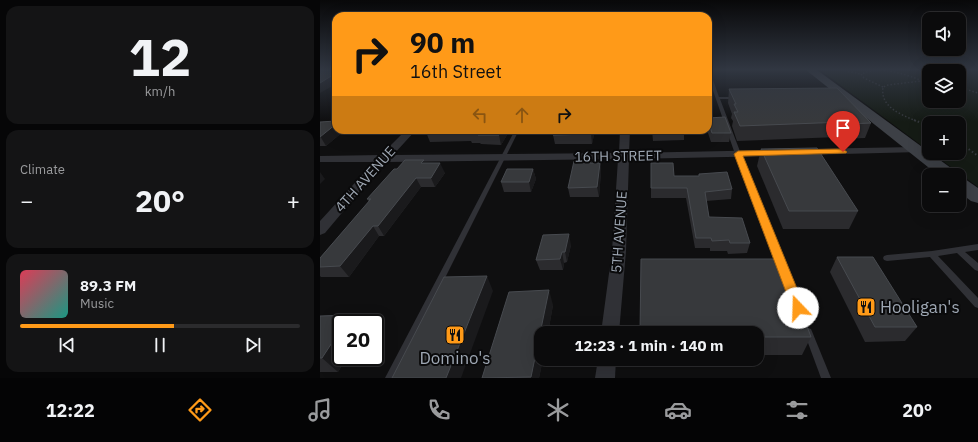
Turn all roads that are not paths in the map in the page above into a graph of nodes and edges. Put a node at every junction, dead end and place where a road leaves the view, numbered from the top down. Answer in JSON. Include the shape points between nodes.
{"nodes":[{"id":1,"x":714,"y":88,"type":"edge"},
{"id":2,"x":831,"y":88,"type":"edge"},
{"id":3,"x":718,"y":98,"type":"junction"},
{"id":4,"x":741,"y":98,"type":"edge"},
{"id":5,"x":407,"y":134,"type":"edge"},
{"id":6,"x":515,"y":134,"type":"edge"},
{"id":7,"x":625,"y":134,"type":"edge"},
{"id":8,"x":916,"y":150,"type":"junction"},
{"id":9,"x":738,"y":154,"type":"junction"},
{"id":10,"x":623,"y":156,"type":"junction"},
{"id":11,"x":502,"y":158,"type":"junction"},
{"id":12,"x":320,"y":159,"type":"edge"},
{"id":13,"x":384,"y":159,"type":"junction"},
{"id":14,"x":940,"y":168,"type":"edge"},
{"id":15,"x":966,"y":188,"type":"edge"},
{"id":16,"x":978,"y":197,"type":"edge"},
{"id":17,"x":320,"y":230,"type":"edge"},
{"id":18,"x":978,"y":247,"type":"edge"},
{"id":19,"x":959,"y":250,"type":"junction"},
{"id":20,"x":932,"y":254,"type":"junction"},
{"id":21,"x":887,"y":258,"type":"dead end"},
{"id":22,"x":978,"y":268,"type":"edge"},
{"id":23,"x":786,"y":277,"type":"edge"},
{"id":24,"x":978,"y":304,"type":"edge"},
{"id":25,"x":611,"y":326,"type":"edge"},
{"id":26,"x":806,"y":327,"type":"edge"},
{"id":27,"x":606,"y":366,"type":"edge"},
{"id":28,"x":390,"y":378,"type":"edge"},
{"id":29,"x":605,"y":378,"type":"edge"},
{"id":30,"x":826,"y":378,"type":"edge"}],
"edges":[{"from":1,"to":3,"type":"lane"},
{"from":2,"to":8,"type":"main road"},
{"from":3,"to":4,"type":"lane"},
{"from":3,"to":9,"type":"lane"},
{"from":5,"to":13,"type":"street","name":"4TH AVENUE"},
{"from":6,"to":11,"type":"lane"},
{"from":7,"to":10,"type":"street","name":"5TH AVENUE"},
{"from":8,"to":9,"type":"street","name":"16TH STREET"},
{"from":8,"to":14,"type":"main road"},
{"from":9,"to":10,"type":"street","name":"16TH STREET"},
{"from":9,"to":23,"type":"lane"},
{"from":10,"to":11,"type":"street","name":"16TH STREET"},
{"from":10,"to":25,"type":"street","name":"5TH AVENUE","via":[[619,251]]},
{"from":11,"to":13,"type":"street","name":"16TH STREET"},
{"from":11,"to":28,"type":"lane"},
{"from":12,"to":13,"type":"street","name":"16TH STREET"},
{"from":13,"to":17,"type":"street","name":"4TH AVENUE"},
{"from":15,"to":16,"type":"main road"},
{"from":18,"to":19,"type":"lane"},
{"from":19,"to":20,"type":"lane"},
{"from":19,"to":22,"type":"lane"},
{"from":20,"to":21,"type":"lane"},
{"from":20,"to":24,"type":"lane"},
{"from":26,"to":30,"type":"lane"},
{"from":27,"to":29,"type":"street"}]}
